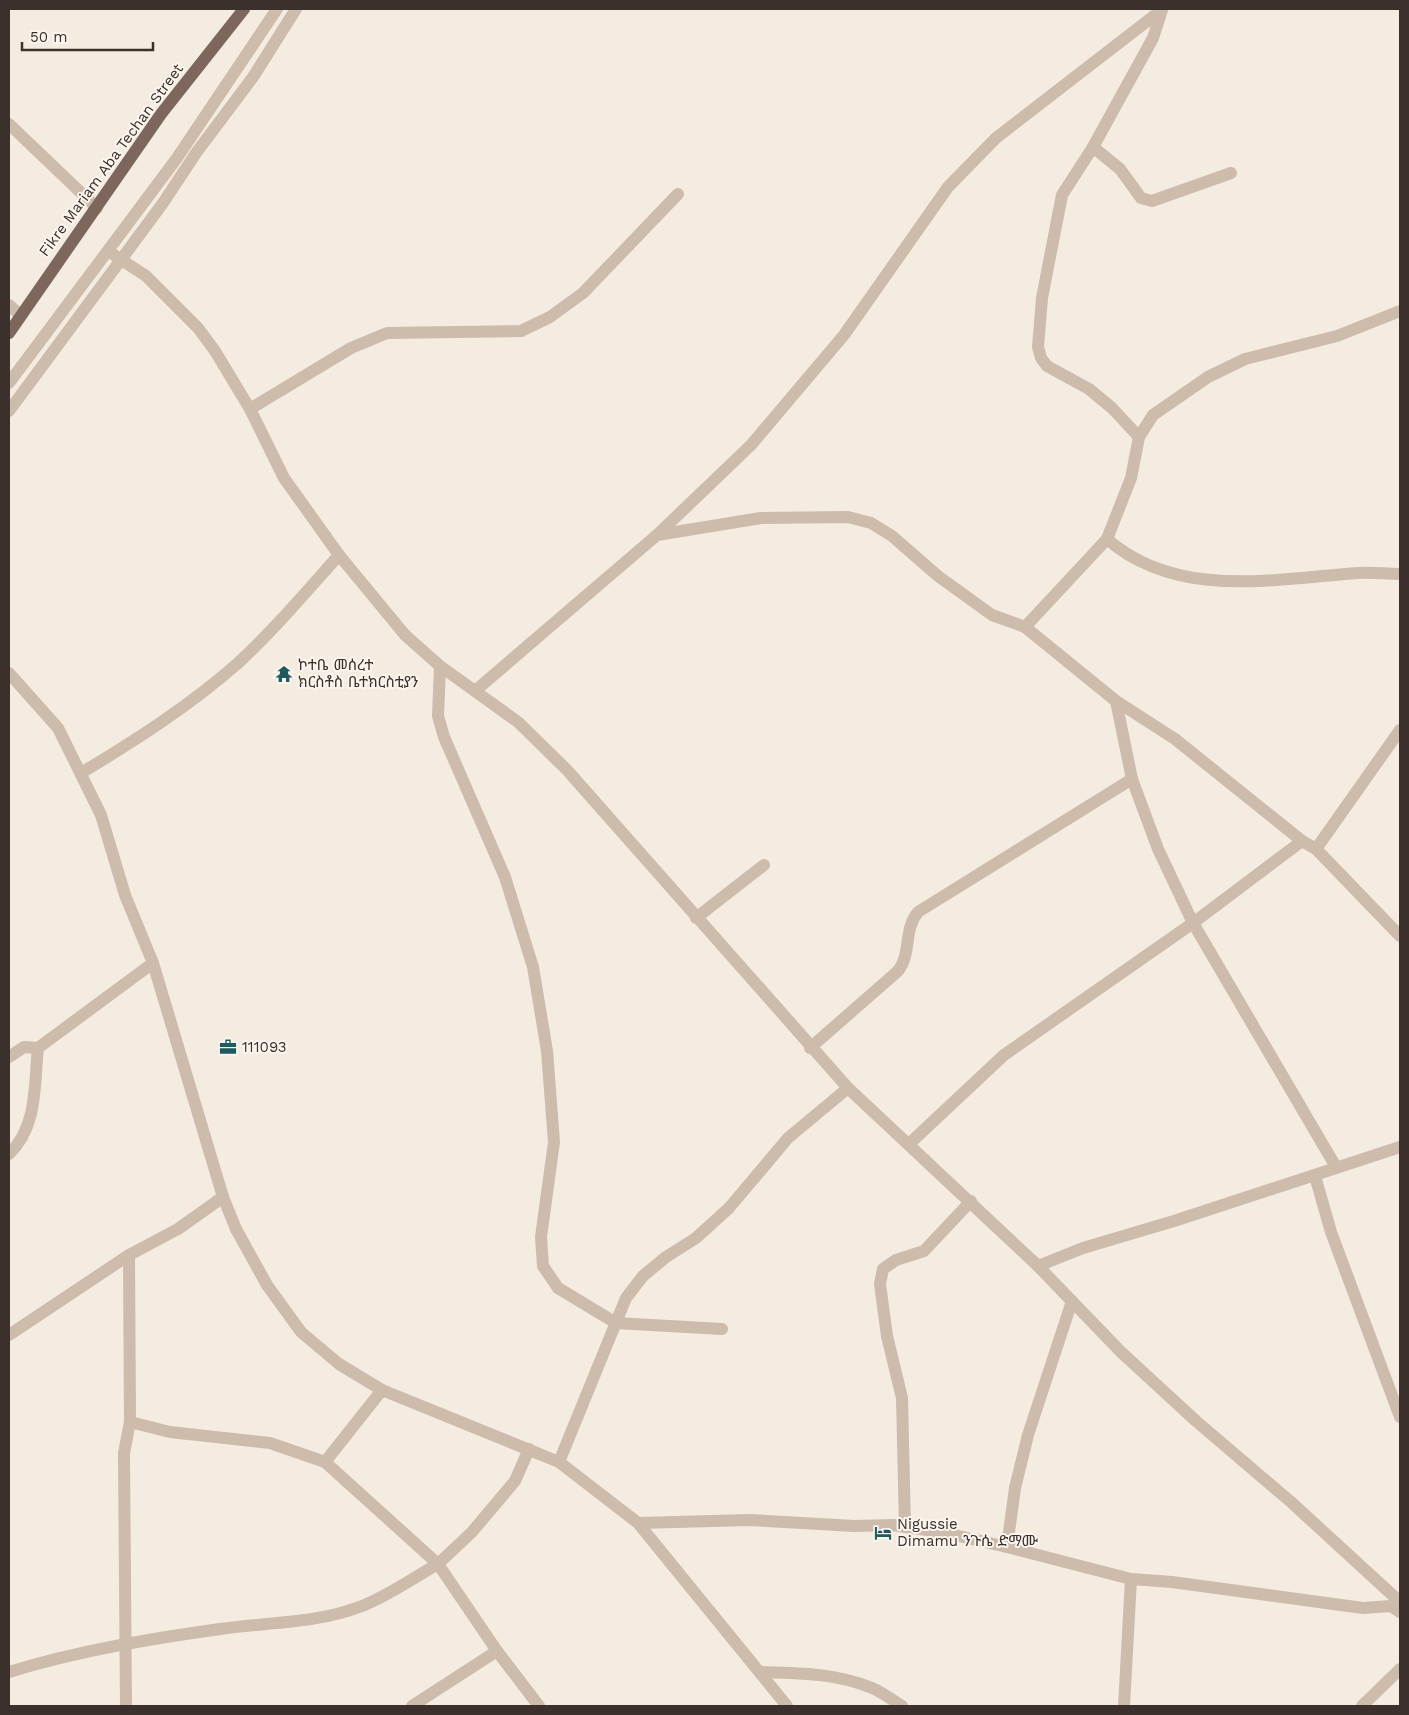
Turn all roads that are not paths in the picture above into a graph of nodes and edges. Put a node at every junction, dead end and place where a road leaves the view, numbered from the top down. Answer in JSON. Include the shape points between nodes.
{"nodes":[{"id":1,"x":244,"y":9,"type":"edge"},
{"id":2,"x":277,"y":9,"type":"edge"},
{"id":3,"x":296,"y":9,"type":"edge"},
{"id":4,"x":1161,"y":11,"type":"edge"},
{"id":5,"x":9,"y":124,"type":"edge"},
{"id":6,"x":1093,"y":147,"type":"junction"},
{"id":7,"x":1231,"y":173,"type":"dead end"},
{"id":8,"x":678,"y":194,"type":"dead end"},
{"id":9,"x":97,"y":208,"type":"junction"},
{"id":10,"x":108,"y":251,"type":"junction"},
{"id":11,"x":122,"y":259,"type":"junction"},
{"id":12,"x":9,"y":305,"type":"edge"},
{"id":13,"x":1400,"y":311,"type":"edge"},
{"id":14,"x":20,"y":316,"type":"junction"},
{"id":15,"x":9,"y":333,"type":"edge"},
{"id":16,"x":9,"y":382,"type":"edge"},
{"id":17,"x":250,"y":409,"type":"junction"},
{"id":18,"x":9,"y":411,"type":"edge"},
{"id":19,"x":1139,"y":437,"type":"junction"},
{"id":20,"x":657,"y":535,"type":"junction"},
{"id":21,"x":1107,"y":539,"type":"junction"},
{"id":22,"x":339,"y":556,"type":"junction"},
{"id":23,"x":1400,"y":574,"type":"edge"},
{"id":24,"x":1024,"y":626,"type":"junction"},
{"id":25,"x":440,"y":666,"type":"junction"},
{"id":26,"x":9,"y":673,"type":"edge"},
{"id":27,"x":475,"y":691,"type":"junction"},
{"id":28,"x":1116,"y":700,"type":"junction"},
{"id":29,"x":1400,"y":730,"type":"edge"},
{"id":30,"x":81,"y":773,"type":"junction"},
{"id":31,"x":1132,"y":779,"type":"junction"},
{"id":32,"x":1302,"y":841,"type":"junction"},
{"id":33,"x":1316,"y":849,"type":"junction"},
{"id":34,"x":764,"y":865,"type":"dead end"},
{"id":35,"x":696,"y":918,"type":"junction"},
{"id":36,"x":1193,"y":923,"type":"junction"},
{"id":37,"x":1400,"y":936,"type":"edge"},
{"id":38,"x":154,"y":963,"type":"junction"},
{"id":39,"x":38,"y":1048,"type":"junction"},
{"id":40,"x":810,"y":1048,"type":"junction"},
{"id":41,"x":9,"y":1057,"type":"edge"},
{"id":42,"x":848,"y":1088,"type":"junction"},
{"id":43,"x":909,"y":1144,"type":"junction"},
{"id":44,"x":1400,"y":1147,"type":"edge"},
{"id":45,"x":9,"y":1154,"type":"edge"},
{"id":46,"x":1336,"y":1167,"type":"junction"},
{"id":47,"x":1315,"y":1176,"type":"junction"},
{"id":48,"x":223,"y":1197,"type":"junction"},
{"id":49,"x":970,"y":1201,"type":"junction"},
{"id":50,"x":129,"y":1254,"type":"junction"},
{"id":51,"x":1038,"y":1266,"type":"junction"},
{"id":52,"x":1072,"y":1301,"type":"junction"},
{"id":53,"x":616,"y":1323,"type":"junction"},
{"id":54,"x":722,"y":1329,"type":"dead end"},
{"id":55,"x":9,"y":1335,"type":"edge"},
{"id":56,"x":382,"y":1390,"type":"junction"},
{"id":57,"x":1400,"y":1417,"type":"edge"},
{"id":58,"x":130,"y":1422,"type":"junction"},
{"id":59,"x":529,"y":1449,"type":"junction"},
{"id":60,"x":325,"y":1462,"type":"junction"},
{"id":61,"x":559,"y":1462,"type":"junction"},
{"id":62,"x":638,"y":1523,"type":"junction"},
{"id":63,"x":905,"y":1527,"type":"junction"},
{"id":64,"x":1006,"y":1546,"type":"junction"},
{"id":65,"x":438,"y":1564,"type":"junction"},
{"id":66,"x":1132,"y":1579,"type":"junction"},
{"id":67,"x":1400,"y":1602,"type":"edge"},
{"id":68,"x":1400,"y":1612,"type":"edge"},
{"id":69,"x":126,"y":1644,"type":"junction"},
{"id":70,"x":498,"y":1651,"type":"junction"},
{"id":71,"x":1400,"y":1669,"type":"edge"},
{"id":72,"x":9,"y":1672,"type":"edge"},
{"id":73,"x":760,"y":1672,"type":"junction"},
{"id":74,"x":126,"y":1706,"type":"edge"},
{"id":75,"x":412,"y":1706,"type":"edge"},
{"id":76,"x":539,"y":1706,"type":"edge"},
{"id":77,"x":787,"y":1706,"type":"edge"},
{"id":78,"x":902,"y":1706,"type":"edge"},
{"id":79,"x":1124,"y":1706,"type":"edge"},
{"id":80,"x":1362,"y":1706,"type":"edge"}],
"edges":[{"from":1,"to":9,"type":"main road","name":"Fikre Mariam Aba Techan Street","via":[[162,114]]},
{"from":2,"to":10,"type":"street","via":[[177,158]]},
{"from":3,"to":11,"type":"street","via":[[253,77]]},
{"from":4,"to":6,"type":"street","via":[[1153,38]]},
{"from":4,"to":20,"type":"street","via":[[996,138],[948,187],[844,335],[751,445]]},
{"from":5,"to":9,"type":"street"},
{"from":6,"to":7,"type":"street","via":[[1120,169],[1141,198],[1152,201]]},
{"from":6,"to":19,"type":"street","via":[[1062,195],[1042,298],[1038,347],[1047,366],[1089,390],[1112,408]]},
{"from":8,"to":17,"type":"street","via":[[583,293],[550,317],[521,332],[387,333],[350,348]]},
{"from":9,"to":14,"type":"main road","name":"Fikre Mariam Aba Techan Street"},
{"from":10,"to":11,"type":"street"},
{"from":10,"to":16,"type":"street"},
{"from":11,"to":17,"type":"street","via":[[146,276],[198,328]]},
{"from":11,"to":18,"type":"street"},
{"from":12,"to":14,"type":"street"},
{"from":13,"to":19,"type":"street","via":[[1337,336],[1245,359],[1208,377],[1153,415]]},
{"from":14,"to":15,"type":"main road","name":"Fikre Mariam Aba Techan Street"},
{"from":17,"to":22,"type":"street","via":[[284,478]]},
{"from":19,"to":21,"type":"street","via":[[1131,478]]},
{"from":20,"to":24,"type":"street","via":[[761,518],[848,517],[871,523],[892,536],[938,576],[992,615]]},
{"from":20,"to":27,"type":"street"},
{"from":21,"to":23,"type":"street","via":[[1124,554],[1160,569],[1231,583],[1360,573]]},
{"from":21,"to":24,"type":"street"},
{"from":22,"to":25,"type":"street","via":[[405,635]]},
{"from":22,"to":30,"type":"street","via":[[238,663],[180,710]]},
{"from":24,"to":28,"type":"street"},
{"from":25,"to":27,"type":"street"},
{"from":25,"to":53,"type":"street","via":[[438,716],[444,737],[505,877],[533,967],[547,1051],[554,1142],[541,1237],[543,1266],[558,1288]]},
{"from":26,"to":30,"type":"street","via":[[58,728]]},
{"from":27,"to":35,"type":"street","via":[[518,722],[567,770]]},
{"from":28,"to":31,"type":"street"},
{"from":28,"to":32,"type":"street","via":[[1174,739]]},
{"from":29,"to":33,"type":"street"},
{"from":30,"to":38,"type":"street","via":[[101,815],[126,896]]},
{"from":31,"to":36,"type":"street","via":[[1158,849]]},
{"from":31,"to":40,"type":"street","via":[[918,912],[911,920],[908,953],[898,972]]},
{"from":32,"to":33,"type":"street"},
{"from":32,"to":36,"type":"street"},
{"from":33,"to":37,"type":"street"},
{"from":34,"to":35,"type":"street"},
{"from":35,"to":40,"type":"street"},
{"from":36,"to":43,"type":"street","via":[[1004,1055]]},
{"from":36,"to":46,"type":"street"},
{"from":38,"to":39,"type":"street"},
{"from":38,"to":48,"type":"street"},
{"from":39,"to":41,"type":"street","via":[[24,1047]]},
{"from":39,"to":45,"type":"street","via":[[27,1131]]},
{"from":40,"to":42,"type":"street"},
{"from":42,"to":43,"type":"street"},
{"from":42,"to":53,"type":"street","via":[[788,1138],[729,1208],[703,1232],[643,1276],[626,1298]]},
{"from":43,"to":49,"type":"street"},
{"from":44,"to":46,"type":"street"},
{"from":46,"to":47,"type":"street"},
{"from":47,"to":51,"type":"street","via":[[1083,1248]]},
{"from":47,"to":57,"type":"street","via":[[1331,1232]]},
{"from":48,"to":50,"type":"street","via":[[178,1229]]},
{"from":48,"to":56,"type":"street","via":[[236,1229],[267,1285],[301,1332],[339,1364]]},
{"from":49,"to":51,"type":"street"},
{"from":49,"to":63,"type":"street","via":[[924,1251],[896,1260],[883,1269],[880,1284],[887,1336],[902,1398]]},
{"from":50,"to":55,"type":"street"},
{"from":50,"to":58,"type":"street"},
{"from":51,"to":52,"type":"street"},
{"from":52,"to":64,"type":"street","via":[[1028,1434]]},
{"from":52,"to":67,"type":"street","via":[[1121,1352],[1196,1421]]},
{"from":53,"to":54,"type":"street"},
{"from":53,"to":61,"type":"street"},
{"from":56,"to":59,"type":"street"},
{"from":56,"to":60,"type":"street"},
{"from":58,"to":60,"type":"street","via":[[170,1432],[270,1443]]},
{"from":58,"to":69,"type":"street","via":[[124,1453]]},
{"from":59,"to":61,"type":"street"},
{"from":59,"to":65,"type":"street","via":[[515,1481],[472,1532]]},
{"from":60,"to":65,"type":"street"},
{"from":61,"to":62,"type":"street"},
{"from":62,"to":63,"type":"street","via":[[749,1520]]},
{"from":62,"to":73,"type":"street"},
{"from":63,"to":64,"type":"street"},
{"from":64,"to":66,"type":"street"},
{"from":65,"to":69,"type":"street","via":[[363,1606],[335,1614],[298,1623],[222,1628]]},
{"from":65,"to":70,"type":"street"},
{"from":66,"to":68,"type":"street","via":[[1363,1608],[1391,1606]]},
{"from":66,"to":79,"type":"street"},
{"from":69,"to":72,"type":"street"},
{"from":69,"to":74,"type":"street"},
{"from":70,"to":75,"type":"street"},
{"from":70,"to":76,"type":"street"},
{"from":71,"to":80,"type":"street"},
{"from":73,"to":77,"type":"street"},
{"from":73,"to":78,"type":"street","via":[[816,1673],[843,1679],[873,1688]]}]}
